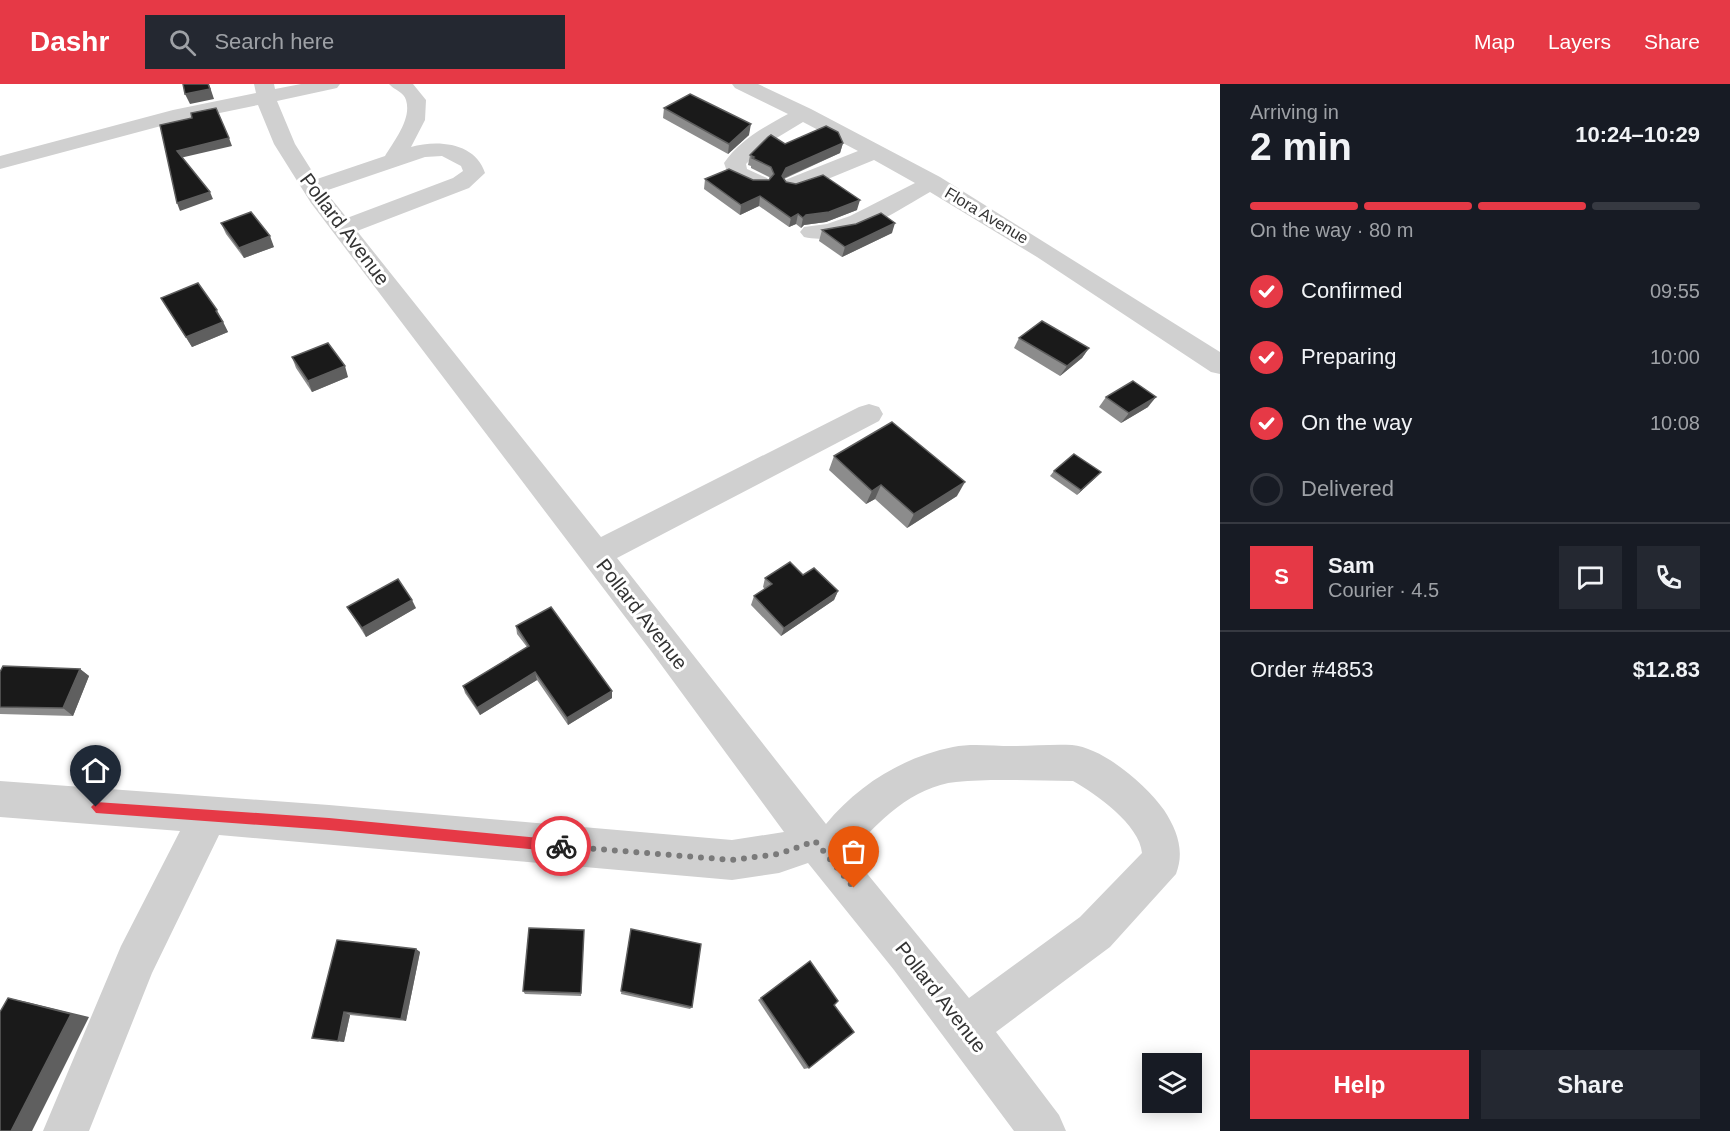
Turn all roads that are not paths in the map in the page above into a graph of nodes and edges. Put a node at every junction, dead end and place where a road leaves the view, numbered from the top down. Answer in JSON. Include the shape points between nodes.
{"nodes":[{"id":1,"x":330,"y":84,"type":"edge"},
{"id":2,"x":399,"y":84,"type":"edge"},
{"id":3,"x":742,"y":84,"type":"edge"},
{"id":4,"x":265,"y":90,"type":"edge"},
{"id":5,"x":804,"y":113,"type":"junction"},
{"id":6,"x":876,"y":151,"type":"junction"},
{"id":7,"x":393,"y":161,"type":"junction"},
{"id":8,"x":0,"y":163,"type":"edge"},
{"id":9,"x":932,"y":182,"type":"junction"},
{"id":10,"x":759,"y":183,"type":"edge"},
{"id":11,"x":793,"y":185,"type":"edge"},
{"id":12,"x":312,"y":188,"type":"junction"},
{"id":13,"x":342,"y":228,"type":"junction"},
{"id":14,"x":812,"y":232,"type":"dead end"},
{"id":15,"x":1220,"y":365,"type":"edge"},
{"id":16,"x":869,"y":414,"type":"dead end"},
{"id":17,"x":596,"y":554,"type":"junction"},
{"id":18,"x":2,"y":803,"type":"edge"},
{"id":19,"x":208,"y":816,"type":"junction"},
{"id":20,"x":821,"y":848,"type":"junction"},
{"id":21,"x":965,"y":1029,"type":"junction"},
{"id":22,"x":66,"y":1131,"type":"edge"},
{"id":23,"x":1043,"y":1131,"type":"edge"}],
"edges":[{"from":1,"to":4,"type":"street"},
{"from":2,"to":7,"type":"street","via":[[417,101],[418,114]]},
{"from":3,"to":5,"type":"street","name":"Flora Avenue"},
{"from":4,"to":8,"type":"street"},
{"from":4,"to":12,"type":"street","name":"Pollard Avenue","via":[[280,134]]},
{"from":5,"to":6,"type":"street","name":"Flora Avenue"},
{"from":5,"to":10,"type":"street","via":[[758,141],[735,163],[737,172]]},
{"from":6,"to":9,"type":"street","name":"Flora Avenue"},
{"from":6,"to":11,"type":"street"},
{"from":7,"to":12,"type":"street"},
{"from":7,"to":13,"type":"street","via":[[440,149],[464,157],[474,173],[461,183]]},
{"from":9,"to":14,"type":"street","via":[[845,227]]},
{"from":9,"to":15,"type":"street","name":"Flora Avenue","via":[[1050,253]]},
{"from":12,"to":13,"type":"street","name":"Pollard Avenue"},
{"from":13,"to":17,"type":"street","name":"Pollard Avenue"},
{"from":16,"to":17,"type":"street"},
{"from":17,"to":20,"type":"street","name":"Pollard Avenue"},
{"from":18,"to":19,"type":"street"},
{"from":19,"to":20,"type":"street","via":[[732,860]]},
{"from":19,"to":22,"type":"street","via":[[136,961]]},
{"from":20,"to":21,"type":"street","name":"Pollard Avenue"},
{"from":20,"to":21,"type":"street","via":[[888,791],[922,773],[955,764],[1074,763],[1090,768],[1115,786],[1143,814],[1164,849],[1162,860],[1095,932]]},
{"from":21,"to":23,"type":"street","name":"Pollard Avenue"}]}
